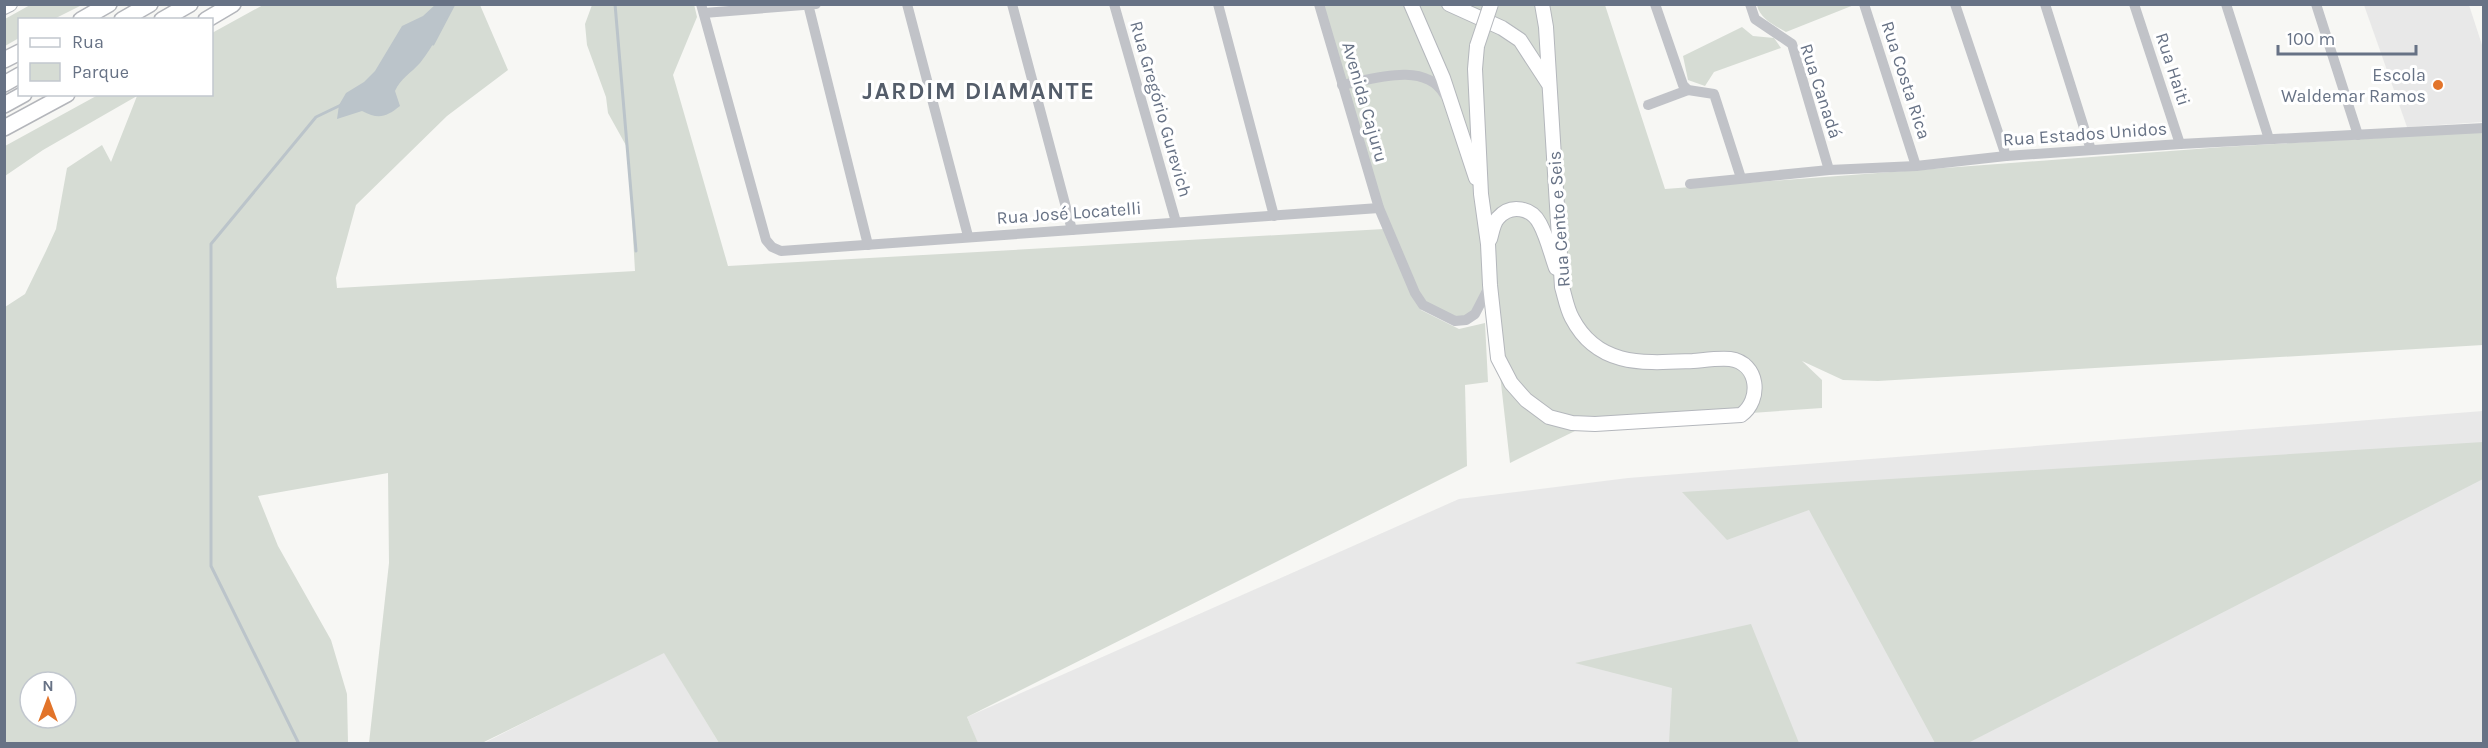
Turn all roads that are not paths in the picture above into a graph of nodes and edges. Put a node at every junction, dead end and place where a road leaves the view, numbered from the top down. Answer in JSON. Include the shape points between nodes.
{"nodes":[{"id":1,"x":10,"y":4,"type":"edge"},
{"id":2,"x":109,"y":4,"type":"edge"},
{"id":3,"x":150,"y":4,"type":"edge"},
{"id":4,"x":189,"y":4,"type":"edge"},
{"id":5,"x":233,"y":4,"type":"edge"},
{"id":6,"x":816,"y":4,"type":"edge"},
{"id":7,"x":907,"y":4,"type":"edge"},
{"id":8,"x":1012,"y":4,"type":"edge"},
{"id":9,"x":1114,"y":4,"type":"edge"},
{"id":10,"x":1218,"y":4,"type":"edge"},
{"id":11,"x":1319,"y":4,"type":"edge"},
{"id":12,"x":1411,"y":4,"type":"edge"},
{"id":13,"x":1449,"y":4,"type":"edge"},
{"id":14,"x":1491,"y":4,"type":"edge"},
{"id":15,"x":1542,"y":4,"type":"edge"},
{"id":16,"x":1655,"y":4,"type":"edge"},
{"id":17,"x":1750,"y":4,"type":"edge"},
{"id":18,"x":1864,"y":4,"type":"edge"},
{"id":19,"x":1955,"y":4,"type":"edge"},
{"id":20,"x":2045,"y":4,"type":"edge"},
{"id":21,"x":2134,"y":4,"type":"edge"},
{"id":22,"x":2226,"y":4,"type":"edge"},
{"id":23,"x":2316,"y":4,"type":"edge"},
{"id":24,"x":808,"y":5,"type":"edge"},
{"id":25,"x":5,"y":7,"type":"edge"},
{"id":26,"x":703,"y":9,"type":"edge"},
{"id":27,"x":84,"y":18,"type":"edge"},
{"id":28,"x":126,"y":18,"type":"edge"},
{"id":29,"x":165,"y":18,"type":"edge"},
{"id":30,"x":209,"y":18,"type":"edge"},
{"id":31,"x":18,"y":53,"type":"edge"},
{"id":32,"x":4,"y":60,"type":"edge"},
{"id":33,"x":18,"y":76,"type":"edge"},
{"id":34,"x":4,"y":84,"type":"edge"},
{"id":35,"x":1342,"y":85,"type":"junction"},
{"id":36,"x":1550,"y":85,"type":"junction"},
{"id":37,"x":1688,"y":90,"type":"junction"},
{"id":38,"x":20,"y":96,"type":"edge"},
{"id":39,"x":63,"y":96,"type":"edge"},
{"id":40,"x":4,"y":105,"type":"edge"},
{"id":41,"x":1648,"y":105,"type":"dead end"},
{"id":42,"x":1455,"y":114,"type":"junction"},
{"id":43,"x":4,"y":128,"type":"edge"},
{"id":44,"x":2484,"y":128,"type":"edge"},
{"id":45,"x":2358,"y":135,"type":"junction"},
{"id":46,"x":2269,"y":139,"type":"junction"},
{"id":47,"x":2180,"y":144,"type":"junction"},
{"id":48,"x":2091,"y":150,"type":"junction"},
{"id":49,"x":2006,"y":156,"type":"junction"},
{"id":50,"x":1916,"y":166,"type":"junction"},
{"id":51,"x":1829,"y":170,"type":"junction"},
{"id":52,"x":1741,"y":178,"type":"junction"},
{"id":53,"x":1689,"y":184,"type":"dead end"},
{"id":54,"x":1481,"y":194,"type":"junction"},
{"id":55,"x":1379,"y":208,"type":"junction"},
{"id":56,"x":1274,"y":216,"type":"junction"},
{"id":57,"x":1176,"y":222,"type":"junction"},
{"id":58,"x":1072,"y":230,"type":"junction"},
{"id":59,"x":969,"y":236,"type":"junction"},
{"id":60,"x":1488,"y":244,"type":"junction"},
{"id":61,"x":868,"y":245,"type":"junction"},
{"id":62,"x":1490,"y":285,"type":"junction"},
{"id":63,"x":1562,"y":287,"type":"junction"}],
"edges":[{"from":1,"to":25,"type":"main road"},
{"from":2,"to":27,"type":"highway"},
{"from":3,"to":28,"type":"highway"},
{"from":4,"to":29,"type":"highway"},
{"from":5,"to":30,"type":"highway"},
{"from":6,"to":24,"type":"street"},
{"from":7,"to":59,"type":"street"},
{"from":8,"to":58,"type":"street"},
{"from":9,"to":57,"type":"street","name":"Rua Gregório Gurevich"},
{"from":10,"to":56,"type":"street"},
{"from":11,"to":35,"type":"street","name":"Avenida Cajuru"},
{"from":12,"to":42,"type":"main road"},
{"from":13,"to":36,"type":"main road","via":[[1520,40]]},
{"from":14,"to":54,"type":"main road","bridge":true,"via":[[1477,46],[1475,69]]},
{"from":15,"to":36,"type":"main road","name":"Rua Cento e Seis"},
{"from":16,"to":37,"type":"street","via":[[1679,78]]},
{"from":17,"to":51,"type":"street","name":"Rua Canadá","via":[[1755,19],[1792,44]]},
{"from":18,"to":50,"type":"street","name":"Rua Costa Rica"},
{"from":19,"to":49,"type":"street"},
{"from":20,"to":48,"type":"street"},
{"from":21,"to":47,"type":"street","name":"Rua Haiti"},
{"from":22,"to":46,"type":"street"},
{"from":23,"to":45,"type":"street"},
{"from":24,"to":26,"type":"street"},
{"from":24,"to":61,"type":"street"},
{"from":26,"to":61,"type":"street","name":"Rua José Locatelli","via":[[766,240],[781,251]]},
{"from":31,"to":32,"type":"highway"},
{"from":33,"to":34,"type":"highway"},
{"from":35,"to":42,"type":"street","via":[[1421,76],[1438,84]]},
{"from":35,"to":55,"type":"street","name":"Avenida Cajuru"},
{"from":36,"to":63,"type":"main road","name":"Rua Cento e Seis"},
{"from":37,"to":41,"type":"street"},
{"from":37,"to":52,"type":"street","via":[[1714,94]]},
{"from":38,"to":40,"type":"highway"},
{"from":39,"to":43,"type":"highway"},
{"from":42,"to":54,"type":"main road"},
{"from":44,"to":45,"type":"street","name":"Rua Estados Unidos"},
{"from":45,"to":46,"type":"street","name":"Rua Estados Unidos"},
{"from":46,"to":47,"type":"street","name":"Rua Estados Unidos"},
{"from":47,"to":48,"type":"street","name":"Rua Estados Unidos"},
{"from":48,"to":49,"type":"street","name":"Rua Estados Unidos"},
{"from":49,"to":50,"type":"street","name":"Rua Estados Unidos"},
{"from":50,"to":51,"type":"street","name":"Rua Estados Unidos"},
{"from":51,"to":52,"type":"street","name":"Rua Estados Unidos"},
{"from":52,"to":53,"type":"street","name":"Rua Estados Unidos"},
{"from":54,"to":60,"type":"main road"},
{"from":55,"to":56,"type":"street","name":"Rua José Locatelli"},
{"from":55,"to":62,"type":"street","name":"Avenida Cajuru","via":[[1424,306],[1455,321],[1466,320],[1475,314]]},
{"from":56,"to":57,"type":"street","name":"Rua José Locatelli"},
{"from":57,"to":58,"type":"street","name":"Rua José Locatelli"},
{"from":58,"to":59,"type":"street","name":"Rua José Locatelli"},
{"from":59,"to":61,"type":"street","name":"Rua José Locatelli"},
{"from":60,"to":62,"type":"main road"},
{"from":60,"to":63,"type":"main road","via":[[1497,219],[1515,208],[1526,210],[1540,224]]},
{"from":62,"to":63,"type":"main road","name":"Rua Cento e Seis","via":[[1498,358],[1511,383],[1549,417],[1595,424],[1741,415],[1751,406],[1754,379],[1751,372],[1732,359],[1649,363],[1618,359],[1597,349],[1572,317]]}]}
